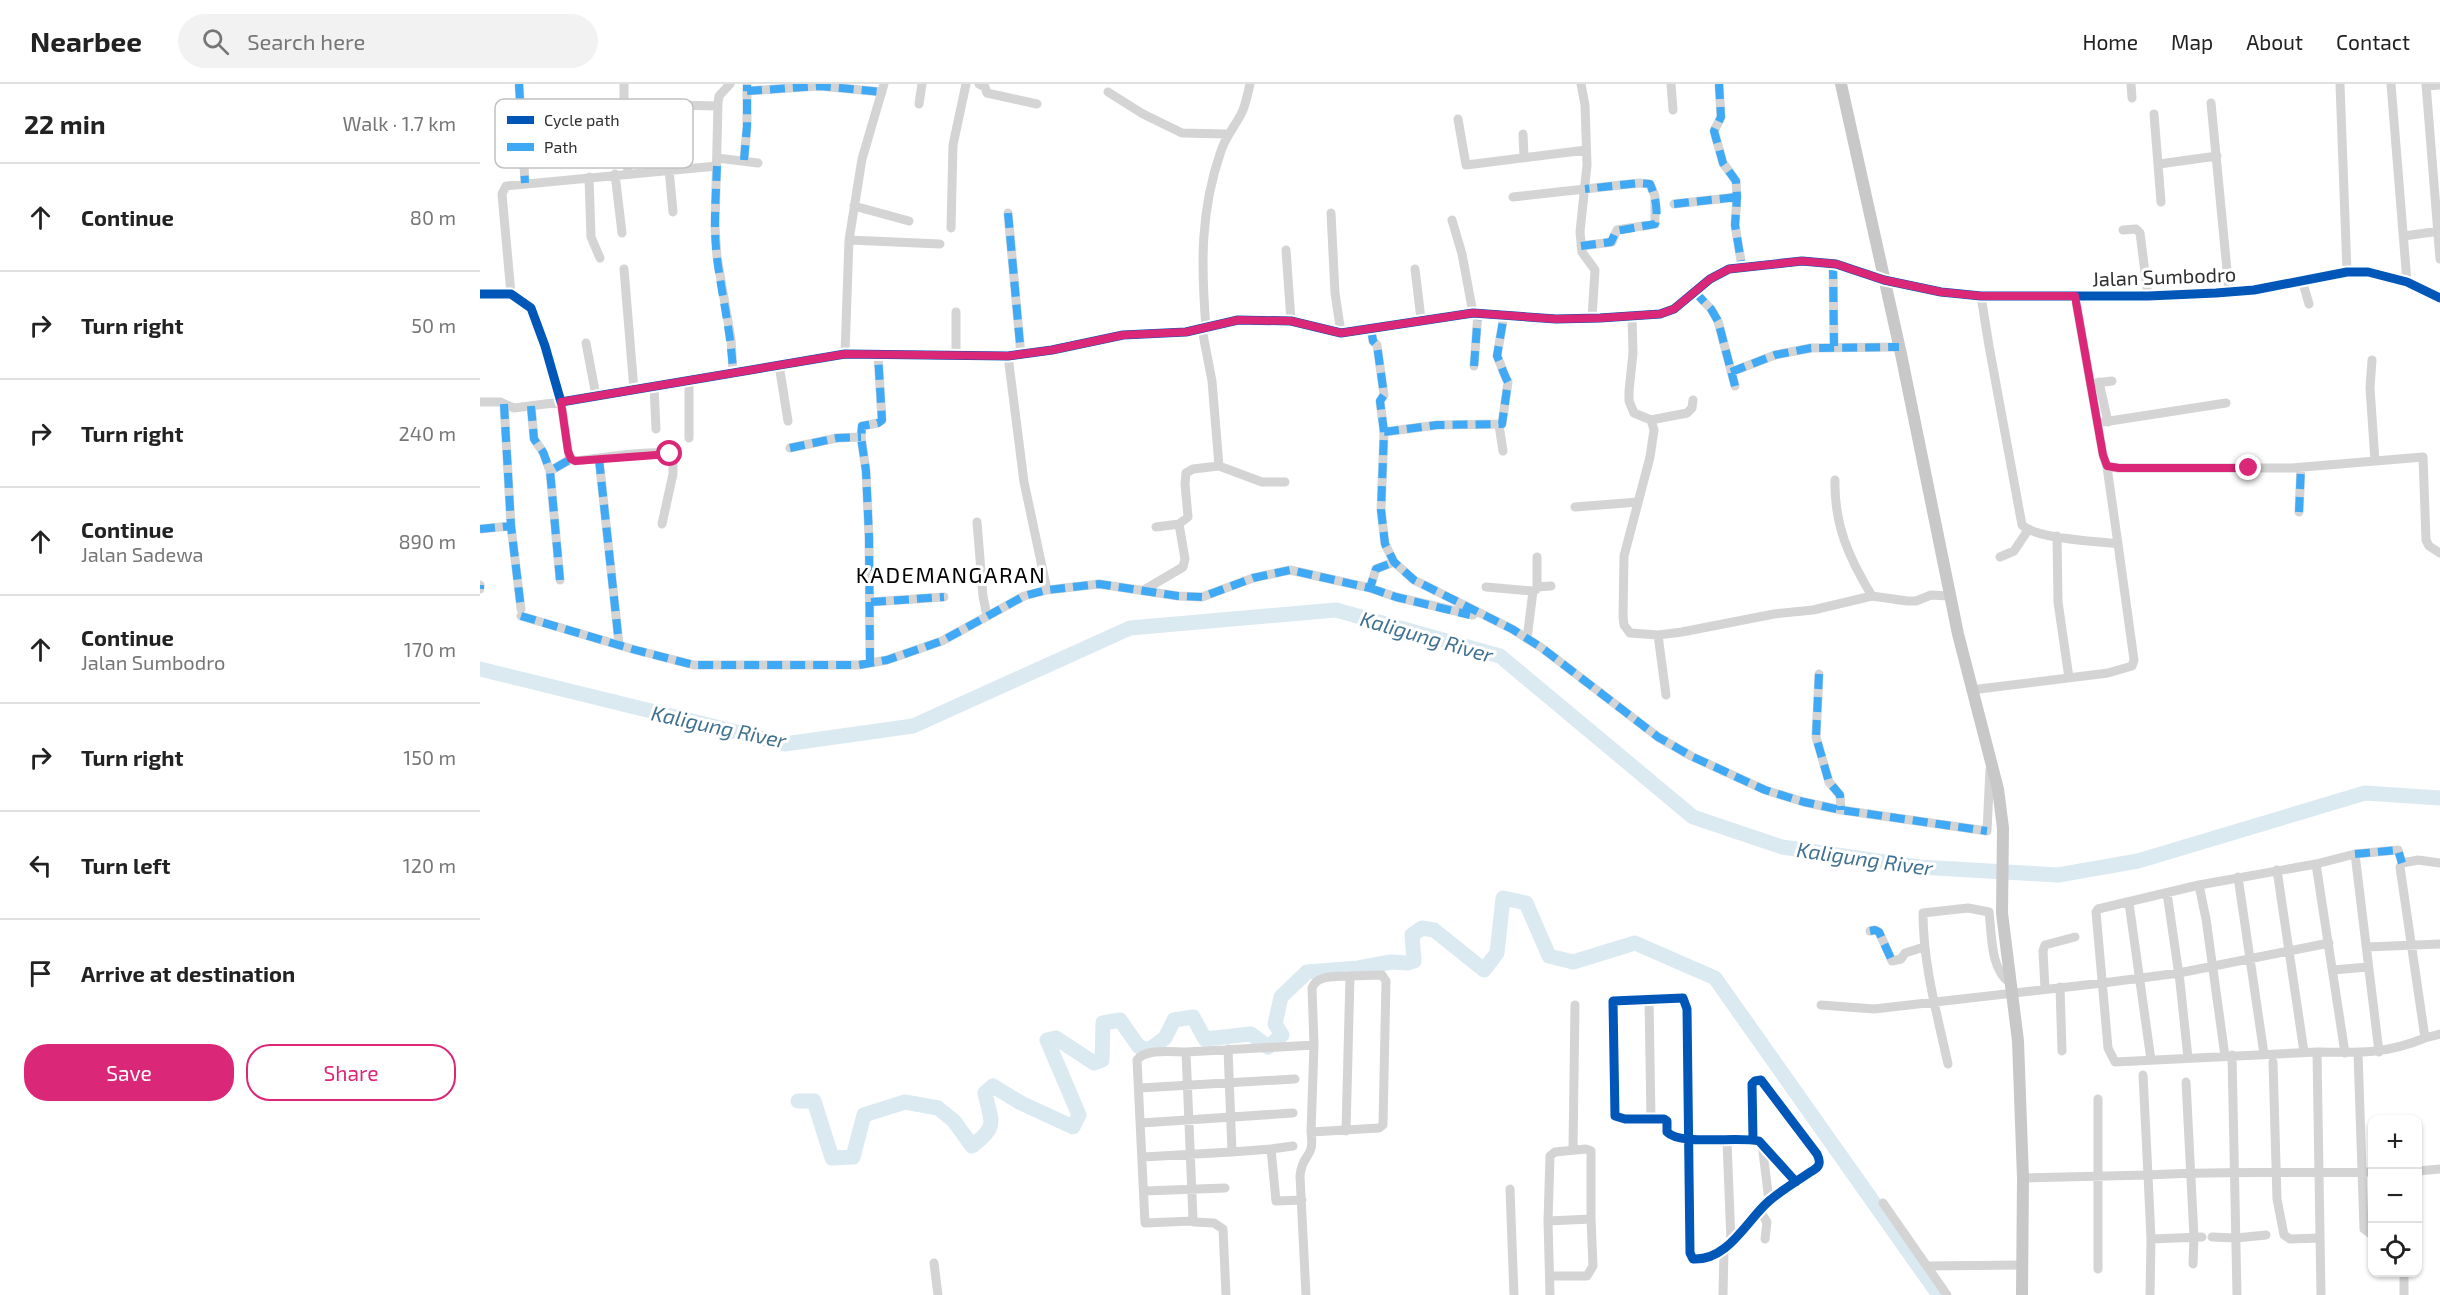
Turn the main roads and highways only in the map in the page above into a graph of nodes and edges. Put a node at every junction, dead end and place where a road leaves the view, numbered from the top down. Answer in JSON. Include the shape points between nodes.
{"nodes":[{"id":1,"x":1841,"y":84,"type":"edge"},
{"id":2,"x":2022,"y":1295,"type":"edge"}],
"edges":[{"from":1,"to":2,"type":"main road","via":[[1949,596],[1998,789],[2003,838],[2002,906],[2018,1041],[2024,1179]]}]}
